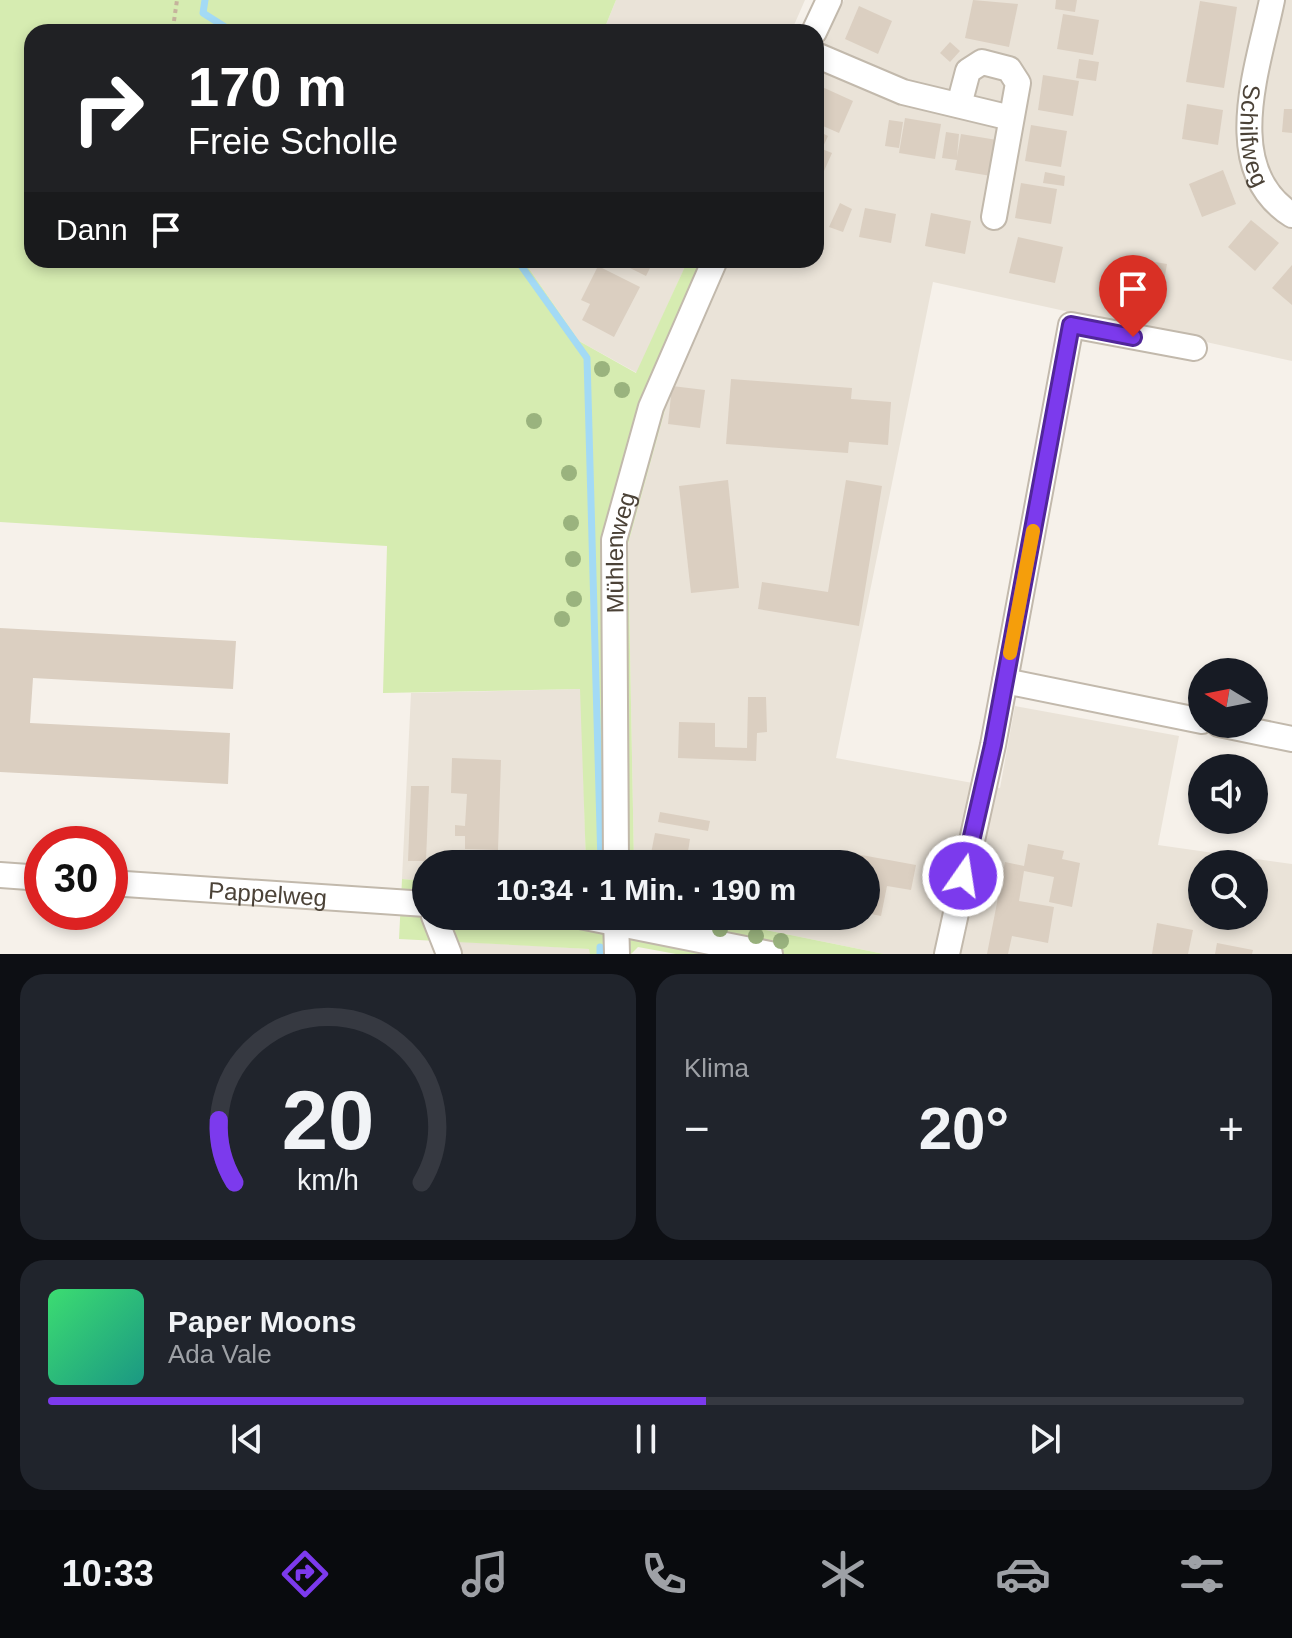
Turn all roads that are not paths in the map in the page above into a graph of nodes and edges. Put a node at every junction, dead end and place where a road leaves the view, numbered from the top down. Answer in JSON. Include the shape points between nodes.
{"nodes":[{"id":1,"x":829,"y":0,"type":"edge"},
{"id":2,"x":1272,"y":0,"type":"edge"},
{"id":3,"x":818,"y":24,"type":"edge"},
{"id":4,"x":824,"y":58,"type":"edge"},
{"id":5,"x":959,"y":105,"type":"junction"},
{"id":6,"x":1011,"y":118,"type":"junction"},
{"id":7,"x":1292,"y":215,"type":"edge"},
{"id":8,"x":994,"y":217,"type":"dead end"},
{"id":9,"x":712,"y":268,"type":"edge"},
{"id":10,"x":1194,"y":348,"type":"dead end"},
{"id":11,"x":1005,"y":681,"type":"junction"},
{"id":12,"x":1188,"y":718,"type":"edge"},
{"id":13,"x":1268,"y":734,"type":"edge"},
{"id":14,"x":1292,"y":739,"type":"edge"},
{"id":15,"x":616,"y":850,"type":"edge"},
{"id":16,"x":0,"y":875,"type":"edge"},
{"id":17,"x":24,"y":877,"type":"edge"},
{"id":18,"x":128,"y":884,"type":"edge"},
{"id":19,"x":412,"y":903,"type":"edge"},
{"id":20,"x":440,"y":930,"type":"edge"},
{"id":21,"x":616,"y":930,"type":"edge"},
{"id":22,"x":661,"y":930,"type":"edge"},
{"id":23,"x":449,"y":954,"type":"edge"},
{"id":24,"x":617,"y":954,"type":"edge"},
{"id":25,"x":770,"y":954,"type":"edge"},
{"id":26,"x":947,"y":954,"type":"edge"}],
"edges":[{"from":1,"to":3,"type":"street"},
{"from":2,"to":7,"type":"street","name":"Schilfweg","via":[[1247,121],[1256,168]]},
{"from":4,"to":5,"type":"street","via":[[903,92]]},
{"from":5,"to":6,"type":"street"},
{"from":5,"to":6,"type":"street","via":[[968,71],[982,62],[996,65],[1009,69],[1018,83]]},
{"from":6,"to":8,"type":"street"},
{"from":9,"to":15,"type":"street","name":"Mühlenweg","via":[[651,407],[614,540]]},
{"from":10,"to":11,"type":"street","via":[[1071,325]]},
{"from":11,"to":12,"type":"street"},
{"from":11,"to":26,"type":"street"},
{"from":13,"to":14,"type":"street"},
{"from":16,"to":17,"type":"street"},
{"from":18,"to":19,"type":"street","name":"Pappelweg"},
{"from":20,"to":23,"type":"street"},
{"from":21,"to":24,"type":"street"},
{"from":22,"to":25,"type":"street"}]}
